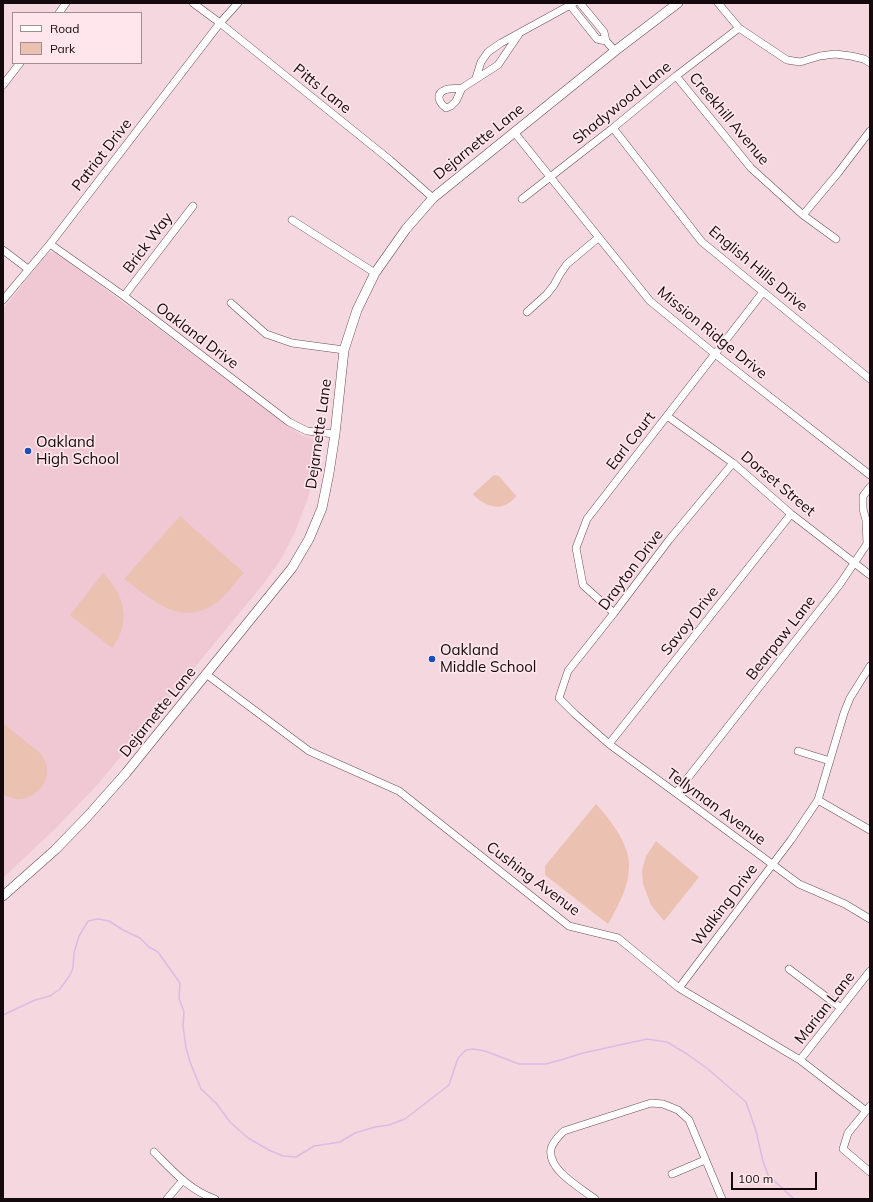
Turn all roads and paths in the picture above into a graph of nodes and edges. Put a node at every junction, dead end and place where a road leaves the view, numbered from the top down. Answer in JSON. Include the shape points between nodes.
{"nodes":[{"id":1,"x":66,"y":3,"type":"edge"},
{"id":2,"x":193,"y":3,"type":"edge"},
{"id":3,"x":238,"y":3,"type":"edge"},
{"id":4,"x":580,"y":3,"type":"edge"},
{"id":5,"x":678,"y":3,"type":"edge"},
{"id":6,"x":718,"y":3,"type":"edge"},
{"id":7,"x":572,"y":4,"type":"edge"},
{"id":8,"x":60,"y":12,"type":"edge"},
{"id":9,"x":220,"y":23,"type":"junction"},
{"id":10,"x":739,"y":28,"type":"junction"},
{"id":11,"x":519,"y":34,"type":"junction"},
{"id":12,"x":606,"y":41,"type":"junction"},
{"id":13,"x":615,"y":51,"type":"junction"},
{"id":14,"x":870,"y":63,"type":"edge"},
{"id":15,"x":19,"y":64,"type":"edge"},
{"id":16,"x":676,"y":76,"type":"junction"},
{"id":17,"x":476,"y":78,"type":"junction"},
{"id":18,"x":3,"y":85,"type":"edge"},
{"id":19,"x":462,"y":88,"type":"dead end"},
{"id":20,"x":613,"y":128,"type":"junction"},
{"id":21,"x":870,"y":131,"type":"edge"},
{"id":22,"x":514,"y":132,"type":"junction"},
{"id":23,"x":550,"y":177,"type":"junction"},
{"id":24,"x":433,"y":198,"type":"junction"},
{"id":25,"x":522,"y":199,"type":"dead end"},
{"id":26,"x":193,"y":206,"type":"dead end"},
{"id":27,"x":803,"y":215,"type":"junction"},
{"id":28,"x":292,"y":220,"type":"dead end"},
{"id":29,"x":598,"y":238,"type":"junction"},
{"id":30,"x":836,"y":239,"type":"dead end"},
{"id":31,"x":50,"y":244,"type":"junction"},
{"id":32,"x":3,"y":250,"type":"edge"},
{"id":33,"x":28,"y":269,"type":"junction"},
{"id":34,"x":375,"y":273,"type":"junction"},
{"id":35,"x":763,"y":292,"type":"junction"},
{"id":36,"x":124,"y":296,"type":"junction"},
{"id":37,"x":3,"y":300,"type":"edge"},
{"id":38,"x":231,"y":303,"type":"dead end"},
{"id":39,"x":527,"y":312,"type":"dead end"},
{"id":40,"x":344,"y":350,"type":"junction"},
{"id":41,"x":715,"y":354,"type":"junction"},
{"id":42,"x":870,"y":379,"type":"edge"},
{"id":43,"x":667,"y":416,"type":"junction"},
{"id":44,"x":335,"y":434,"type":"junction"},
{"id":45,"x":733,"y":463,"type":"junction"},
{"id":46,"x":870,"y":475,"type":"edge"},
{"id":47,"x":870,"y":487,"type":"edge"},
{"id":48,"x":791,"y":514,"type":"junction"},
{"id":49,"x":854,"y":563,"type":"junction"},
{"id":50,"x":870,"y":575,"type":"edge"},
{"id":51,"x":614,"y":613,"type":"junction"},
{"id":52,"x":869,"y":670,"type":"edge"},
{"id":53,"x":206,"y":674,"type":"junction"},
{"id":54,"x":558,"y":698,"type":"joint"},
{"id":55,"x":609,"y":744,"type":"junction"},
{"id":56,"x":798,"y":751,"type":"dead end"},
{"id":57,"x":830,"y":761,"type":"junction"},
{"id":58,"x":676,"y":793,"type":"junction"},
{"id":59,"x":818,"y":800,"type":"junction"},
{"id":60,"x":870,"y":830,"type":"edge"},
{"id":61,"x":772,"y":864,"type":"junction"},
{"id":62,"x":3,"y":896,"type":"edge"},
{"id":63,"x":870,"y":919,"type":"edge"},
{"id":64,"x":789,"y":969,"type":"dead end"},
{"id":65,"x":870,"y":971,"type":"edge"},
{"id":66,"x":679,"y":988,"type":"junction"},
{"id":67,"x":841,"y":1008,"type":"junction"},
{"id":68,"x":800,"y":1060,"type":"junction"},
{"id":69,"x":868,"y":1109,"type":"edge"},
{"id":70,"x":154,"y":1152,"type":"dead end"},
{"id":71,"x":706,"y":1160,"type":"junction"},
{"id":72,"x":870,"y":1172,"type":"edge"},
{"id":73,"x":672,"y":1174,"type":"dead end"},
{"id":74,"x":183,"y":1180,"type":"junction"},
{"id":75,"x":167,"y":1199,"type":"edge"},
{"id":76,"x":215,"y":1199,"type":"edge"},
{"id":77,"x":596,"y":1199,"type":"edge"},
{"id":78,"x":722,"y":1199,"type":"edge"}],
"edges":[{"from":1,"to":8,"type":"street"},
{"from":2,"to":9,"type":"street","name":"Pitts Lane"},
{"from":3,"to":9,"type":"street","name":"Patriot Drive"},
{"from":4,"to":12,"type":"street","via":[[604,32]]},
{"from":5,"to":13,"type":"main road","name":"Dejarnette Lane"},
{"from":6,"to":10,"type":"street"},
{"from":7,"to":11,"type":"street"},
{"from":7,"to":12,"type":"street","via":[[597,39]]},
{"from":9,"to":24,"type":"street","name":"Pitts Lane","via":[[390,160]]},
{"from":9,"to":31,"type":"street","name":"Patriot Drive"},
{"from":10,"to":14,"type":"street","via":[[787,60],[800,62],[834,54],[864,59]]},
{"from":10,"to":16,"type":"street","name":"Shadywood Lane"},
{"from":11,"to":17,"type":"street","via":[[498,65]]},
{"from":11,"to":17,"type":"street","via":[[488,52],[481,62]]},
{"from":12,"to":13,"type":"street"},
{"from":13,"to":22,"type":"main road","name":"Dejarnette Lane"},
{"from":15,"to":18,"type":"street"},
{"from":16,"to":20,"type":"street","name":"Shadywood Lane"},
{"from":16,"to":27,"type":"street","name":"Creekhill Avenue","via":[[751,168]]},
{"from":17,"to":19,"type":"street"},
{"from":20,"to":23,"type":"street","name":"Shadywood Lane"},
{"from":20,"to":35,"type":"street","name":"English Hills Drive","via":[[702,242]]},
{"from":21,"to":27,"type":"street"},
{"from":22,"to":23,"type":"street","name":"Mission Ridge Drive"},
{"from":22,"to":24,"type":"main road","name":"Dejarnette Lane"},
{"from":23,"to":25,"type":"street","name":"Shadywood Lane"},
{"from":23,"to":29,"type":"street","name":"Mission Ridge Drive"},
{"from":24,"to":34,"type":"main road","name":"Dejarnette Lane","via":[[406,229]]},
{"from":26,"to":36,"type":"street","name":"Brick Way"},
{"from":27,"to":30,"type":"street","name":"Creekhill Avenue"},
{"from":28,"to":34,"type":"street"},
{"from":29,"to":39,"type":"street","via":[[568,264],[547,294]]},
{"from":29,"to":41,"type":"street","name":"Mission Ridge Drive","via":[[650,301]]},
{"from":31,"to":33,"type":"street","name":"Patriot Drive"},
{"from":31,"to":36,"type":"street","name":"Oakland Drive"},
{"from":32,"to":33,"type":"street"},
{"from":33,"to":37,"type":"street","name":"Patriot Drive"},
{"from":34,"to":40,"type":"main road","name":"Dejarnette Lane","via":[[357,310]]},
{"from":35,"to":41,"type":"street","name":"Earl Court"},
{"from":35,"to":42,"type":"street","name":"English Hills Drive"},
{"from":36,"to":44,"type":"street","name":"Oakland Drive","via":[[289,422],[307,431]]},
{"from":38,"to":40,"type":"street","via":[[266,334],[292,343]]},
{"from":40,"to":44,"type":"main road","name":"Dejarnette Lane"},
{"from":41,"to":43,"type":"street","name":"Earl Court"},
{"from":41,"to":46,"type":"street","name":"Mission Ridge Drive"},
{"from":43,"to":45,"type":"street","name":"Dorset Street"},
{"from":43,"to":51,"type":"street","name":"Earl Court","via":[[587,519],[576,548],[583,585]]},
{"from":44,"to":53,"type":"main road","name":"Dejarnette Lane","via":[[322,508],[309,539],[292,568]]},
{"from":45,"to":48,"type":"street","name":"Dorset Street"},
{"from":45,"to":51,"type":"street","name":"Drayton Drive"},
{"from":47,"to":49,"type":"street","name":"Bearpaw Lane","via":[[863,496],[867,544]]},
{"from":48,"to":49,"type":"street","name":"Dorset Street"},
{"from":48,"to":55,"type":"street","name":"Savoy Drive"},
{"from":49,"to":50,"type":"street","name":"Dorset Street"},
{"from":49,"to":58,"type":"street","name":"Bearpaw Lane"},
{"from":51,"to":54,"type":"street","name":"Drayton Drive","via":[[568,671]]},
{"from":52,"to":57,"type":"street","name":"Walking Drive","via":[[850,698]]},
{"from":53,"to":62,"type":"main road","name":"Dejarnette Lane","via":[[88,817]]},
{"from":53,"to":66,"type":"street","name":"Cushing Avenue","via":[[309,751],[399,791],[569,926],[618,938]]},
{"from":54,"to":55,"type":"street","name":"Tellyman Avenue"},
{"from":55,"to":58,"type":"street","name":"Tellyman Avenue"},
{"from":56,"to":57,"type":"street"},
{"from":57,"to":59,"type":"street","name":"Walking Drive"},
{"from":58,"to":61,"type":"street","name":"Tellyman Avenue"},
{"from":59,"to":60,"type":"street"},
{"from":59,"to":61,"type":"street","name":"Walking Drive"},
{"from":61,"to":63,"type":"street","name":"Tellyman Avenue","via":[[799,884],[845,904]]},
{"from":61,"to":66,"type":"street","name":"Walking Drive"},
{"from":64,"to":67,"type":"street"},
{"from":65,"to":67,"type":"street","name":"Marian Lane"},
{"from":66,"to":68,"type":"street","name":"Cushing Avenue"},
{"from":67,"to":68,"type":"street","name":"Marian Lane"},
{"from":68,"to":69,"type":"street","name":"Cushing Avenue"},
{"from":69,"to":72,"type":"street","via":[[848,1133],[843,1149]]},
{"from":70,"to":74,"type":"street"},
{"from":71,"to":73,"type":"street"},
{"from":71,"to":77,"type":"street","via":[[689,1120],[678,1110],[663,1104],[652,1103],[564,1131],[554,1142],[551,1158],[560,1173]]},
{"from":71,"to":78,"type":"street"},
{"from":74,"to":75,"type":"street"},
{"from":74,"to":76,"type":"street"}]}
